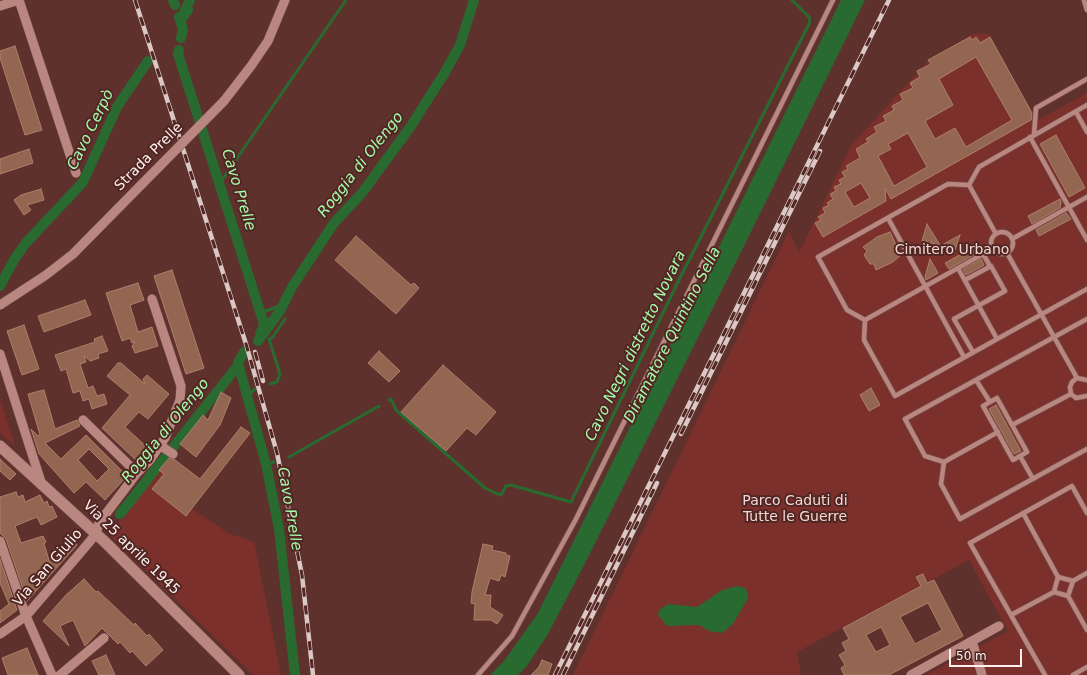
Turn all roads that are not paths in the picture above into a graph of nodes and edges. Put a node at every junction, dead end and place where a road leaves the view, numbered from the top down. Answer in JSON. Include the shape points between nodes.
{"nodes":[{"id":1,"x":19,"y":0,"type":"edge"},
{"id":2,"x":285,"y":0,"type":"edge"},
{"id":3,"x":833,"y":0,"type":"edge"},
{"id":4,"x":1084,"y":0,"type":"edge"},
{"id":5,"x":0,"y":6,"type":"edge"},
{"id":6,"x":1087,"y":10,"type":"edge"},
{"id":7,"x":1087,"y":79,"type":"edge"},
{"id":8,"x":1087,"y":105,"type":"edge"},
{"id":9,"x":1076,"y":112,"type":"junction"},
{"id":10,"x":1087,"y":132,"type":"edge"},
{"id":11,"x":1032,"y":136,"type":"junction"},
{"id":12,"x":76,"y":173,"type":"dead end"},
{"id":13,"x":969,"y":185,"type":"junction"},
{"id":14,"x":1087,"y":197,"type":"edge"},
{"id":15,"x":1069,"y":207,"type":"junction"},
{"id":16,"x":888,"y":218,"type":"junction"},
{"id":17,"x":996,"y":234,"type":"junction"},
{"id":18,"x":1012,"y":239,"type":"junction"},
{"id":19,"x":1087,"y":240,"type":"edge"},
{"id":20,"x":992,"y":249,"type":"junction"},
{"id":21,"x":1007,"y":253,"type":"junction"},
{"id":22,"x":983,"y":254,"type":"junction"},
{"id":23,"x":990,"y":266,"type":"junction"},
{"id":24,"x":958,"y":268,"type":"junction"},
{"id":25,"x":965,"y":280,"type":"junction"},
{"id":26,"x":925,"y":286,"type":"junction"},
{"id":27,"x":1087,"y":288,"type":"edge"},
{"id":28,"x":152,"y":299,"type":"dead end"},
{"id":29,"x":979,"y":305,"type":"junction"},
{"id":30,"x":0,"y":306,"type":"edge"},
{"id":31,"x":1041,"y":314,"type":"junction"},
{"id":32,"x":1087,"y":319,"type":"edge"},
{"id":33,"x":866,"y":320,"type":"junction"},
{"id":34,"x":1054,"y":337,"type":"junction"},
{"id":35,"x":997,"y":339,"type":"junction"},
{"id":36,"x":973,"y":352,"type":"junction"},
{"id":37,"x":0,"y":354,"type":"edge"},
{"id":38,"x":964,"y":357,"type":"junction"},
{"id":39,"x":1076,"y":378,"type":"junction"},
{"id":40,"x":976,"y":380,"type":"junction"},
{"id":41,"x":1087,"y":380,"type":"edge"},
{"id":42,"x":1071,"y":394,"type":"junction"},
{"id":43,"x":1087,"y":396,"type":"edge"},
{"id":44,"x":990,"y":402,"type":"junction"},
{"id":45,"x":83,"y":420,"type":"dead end"},
{"id":46,"x":1012,"y":425,"type":"junction"},
{"id":47,"x":998,"y":432,"type":"junction"},
{"id":48,"x":0,"y":446,"type":"edge"},
{"id":49,"x":1087,"y":449,"type":"edge"},
{"id":50,"x":1020,"y":456,"type":"junction"},
{"id":51,"x":944,"y":462,"type":"junction"},
{"id":52,"x":137,"y":474,"type":"junction"},
{"id":53,"x":1033,"y":479,"type":"junction"},
{"id":54,"x":42,"y":485,"type":"junction"},
{"id":55,"x":1023,"y":513,"type":"junction"},
{"id":56,"x":1087,"y":513,"type":"edge"},
{"id":57,"x":96,"y":534,"type":"junction"},
{"id":58,"x":0,"y":541,"type":"edge"},
{"id":59,"x":1087,"y":573,"type":"edge"},
{"id":60,"x":1058,"y":577,"type":"junction"},
{"id":61,"x":1073,"y":581,"type":"junction"},
{"id":62,"x":1054,"y":592,"type":"junction"},
{"id":63,"x":1068,"y":596,"type":"junction"},
{"id":64,"x":1011,"y":615,"type":"junction"},
{"id":65,"x":26,"y":616,"type":"junction"},
{"id":66,"x":999,"y":626,"type":"dead end"},
{"id":67,"x":1087,"y":630,"type":"edge"},
{"id":68,"x":0,"y":634,"type":"edge"},
{"id":69,"x":104,"y":638,"type":"dead end"},
{"id":70,"x":972,"y":641,"type":"junction"},
{"id":71,"x":1087,"y":667,"type":"edge"},
{"id":72,"x":52,"y":675,"type":"edge"},
{"id":73,"x":60,"y":675,"type":"edge"},
{"id":74,"x":239,"y":675,"type":"edge"},
{"id":75,"x":478,"y":675,"type":"edge"},
{"id":76,"x":910,"y":675,"type":"edge"},
{"id":77,"x":982,"y":675,"type":"edge"},
{"id":78,"x":1045,"y":675,"type":"edge"},
{"id":79,"x":1073,"y":675,"type":"edge"}],
"edges":[{"from":1,"to":5,"type":"street"},
{"from":1,"to":12,"type":"street"},
{"from":2,"to":30,"type":"street","name":"Strada Prelle","bridge":true,"via":[[268,40],[252,66],[224,101],[73,254]]},
{"from":3,"to":75,"type":"lane","via":[[576,519],[512,636]]},
{"from":4,"to":6,"type":"lane"},
{"from":7,"to":11,"type":"lane","via":[[1036,108]]},
{"from":8,"to":9,"type":"lane"},
{"from":9,"to":10,"type":"lane"},
{"from":9,"to":11,"type":"lane"},
{"from":11,"to":13,"type":"lane","via":[[979,167]]},
{"from":11,"to":15,"type":"lane"},
{"from":13,"to":16,"type":"lane","via":[[948,184]]},
{"from":13,"to":17,"type":"lane"},
{"from":14,"to":15,"type":"lane"},
{"from":15,"to":18,"type":"lane"},
{"from":15,"to":19,"type":"lane"},
{"from":16,"to":26,"type":"lane"},
{"from":16,"to":33,"type":"lane","via":[[818,257],[847,310]]},
{"from":17,"to":18,"type":"lane","via":[[1003,232]]},
{"from":17,"to":20,"type":"lane","via":[[991,242]]},
{"from":18,"to":21,"type":"lane","via":[[1012,248]]},
{"from":20,"to":21,"type":"lane","via":[[1000,254]]},
{"from":20,"to":22,"type":"lane"},
{"from":21,"to":31,"type":"lane"},
{"from":22,"to":23,"type":"lane"},
{"from":22,"to":24,"type":"lane"},
{"from":23,"to":25,"type":"lane"},
{"from":23,"to":29,"type":"lane","via":[[1005,291]]},
{"from":24,"to":25,"type":"lane"},
{"from":24,"to":26,"type":"lane"},
{"from":25,"to":29,"type":"lane"},
{"from":26,"to":33,"type":"lane"},
{"from":26,"to":38,"type":"lane"},
{"from":27,"to":31,"type":"lane"},
{"from":28,"to":52,"type":"street","name":"Via San Giulio","via":[[181,386],[167,450]]},
{"from":29,"to":35,"type":"lane"},
{"from":29,"to":36,"type":"lane","via":[[954,319]]},
{"from":31,"to":34,"type":"lane"},
{"from":31,"to":35,"type":"lane"},
{"from":32,"to":34,"type":"lane"},
{"from":33,"to":38,"type":"lane","via":[[864,340],[895,396]]},
{"from":34,"to":39,"type":"lane"},
{"from":34,"to":40,"type":"lane"},
{"from":35,"to":36,"type":"lane"},
{"from":36,"to":38,"type":"lane"},
{"from":37,"to":54,"type":"street"},
{"from":39,"to":41,"type":"lane"},
{"from":39,"to":42,"type":"lane","via":[[1070,384]]},
{"from":40,"to":44,"type":"lane"},
{"from":40,"to":51,"type":"lane","via":[[905,419],[926,456]]},
{"from":42,"to":43,"type":"lane","via":[[1080,399]]},
{"from":42,"to":46,"type":"lane"},
{"from":44,"to":46,"type":"lane","via":[[997,398]]},
{"from":44,"to":47,"type":"lane","via":[[983,406]]},
{"from":45,"to":52,"type":"street"},
{"from":46,"to":50,"type":"lane","via":[[1027,452]]},
{"from":47,"to":50,"type":"lane","via":[[1013,460]]},
{"from":47,"to":51,"type":"lane"},
{"from":48,"to":54,"type":"street","name":"Via 25 aprile 1945"},
{"from":49,"to":53,"type":"lane"},
{"from":50,"to":53,"type":"lane"},
{"from":51,"to":53,"type":"lane","via":[[941,484],[960,519]]},
{"from":52,"to":57,"type":"street","name":"Via San Giulio","via":[[98,523]]},
{"from":54,"to":57,"type":"street","name":"Via 25 aprile 1945"},
{"from":55,"to":56,"type":"lane","via":[[1072,486]]},
{"from":55,"to":60,"type":"lane"},
{"from":55,"to":64,"type":"lane","via":[[970,543]]},
{"from":57,"to":65,"type":"street","name":"Via San Giulio"},
{"from":57,"to":74,"type":"street","name":"Via 25 aprile 1945"},
{"from":58,"to":65,"type":"street"},
{"from":59,"to":61,"type":"lane"},
{"from":60,"to":61,"type":"lane"},
{"from":60,"to":62,"type":"lane"},
{"from":61,"to":63,"type":"lane"},
{"from":62,"to":63,"type":"lane"},
{"from":62,"to":64,"type":"lane"},
{"from":63,"to":67,"type":"lane"},
{"from":64,"to":78,"type":"lane"},
{"from":65,"to":68,"type":"street","name":"Via San Giulio"},
{"from":65,"to":72,"type":"street"},
{"from":66,"to":70,"type":"street"},
{"from":69,"to":73,"type":"street"},
{"from":70,"to":76,"type":"street"},
{"from":70,"to":77,"type":"street"},
{"from":71,"to":79,"type":"lane"}]}
